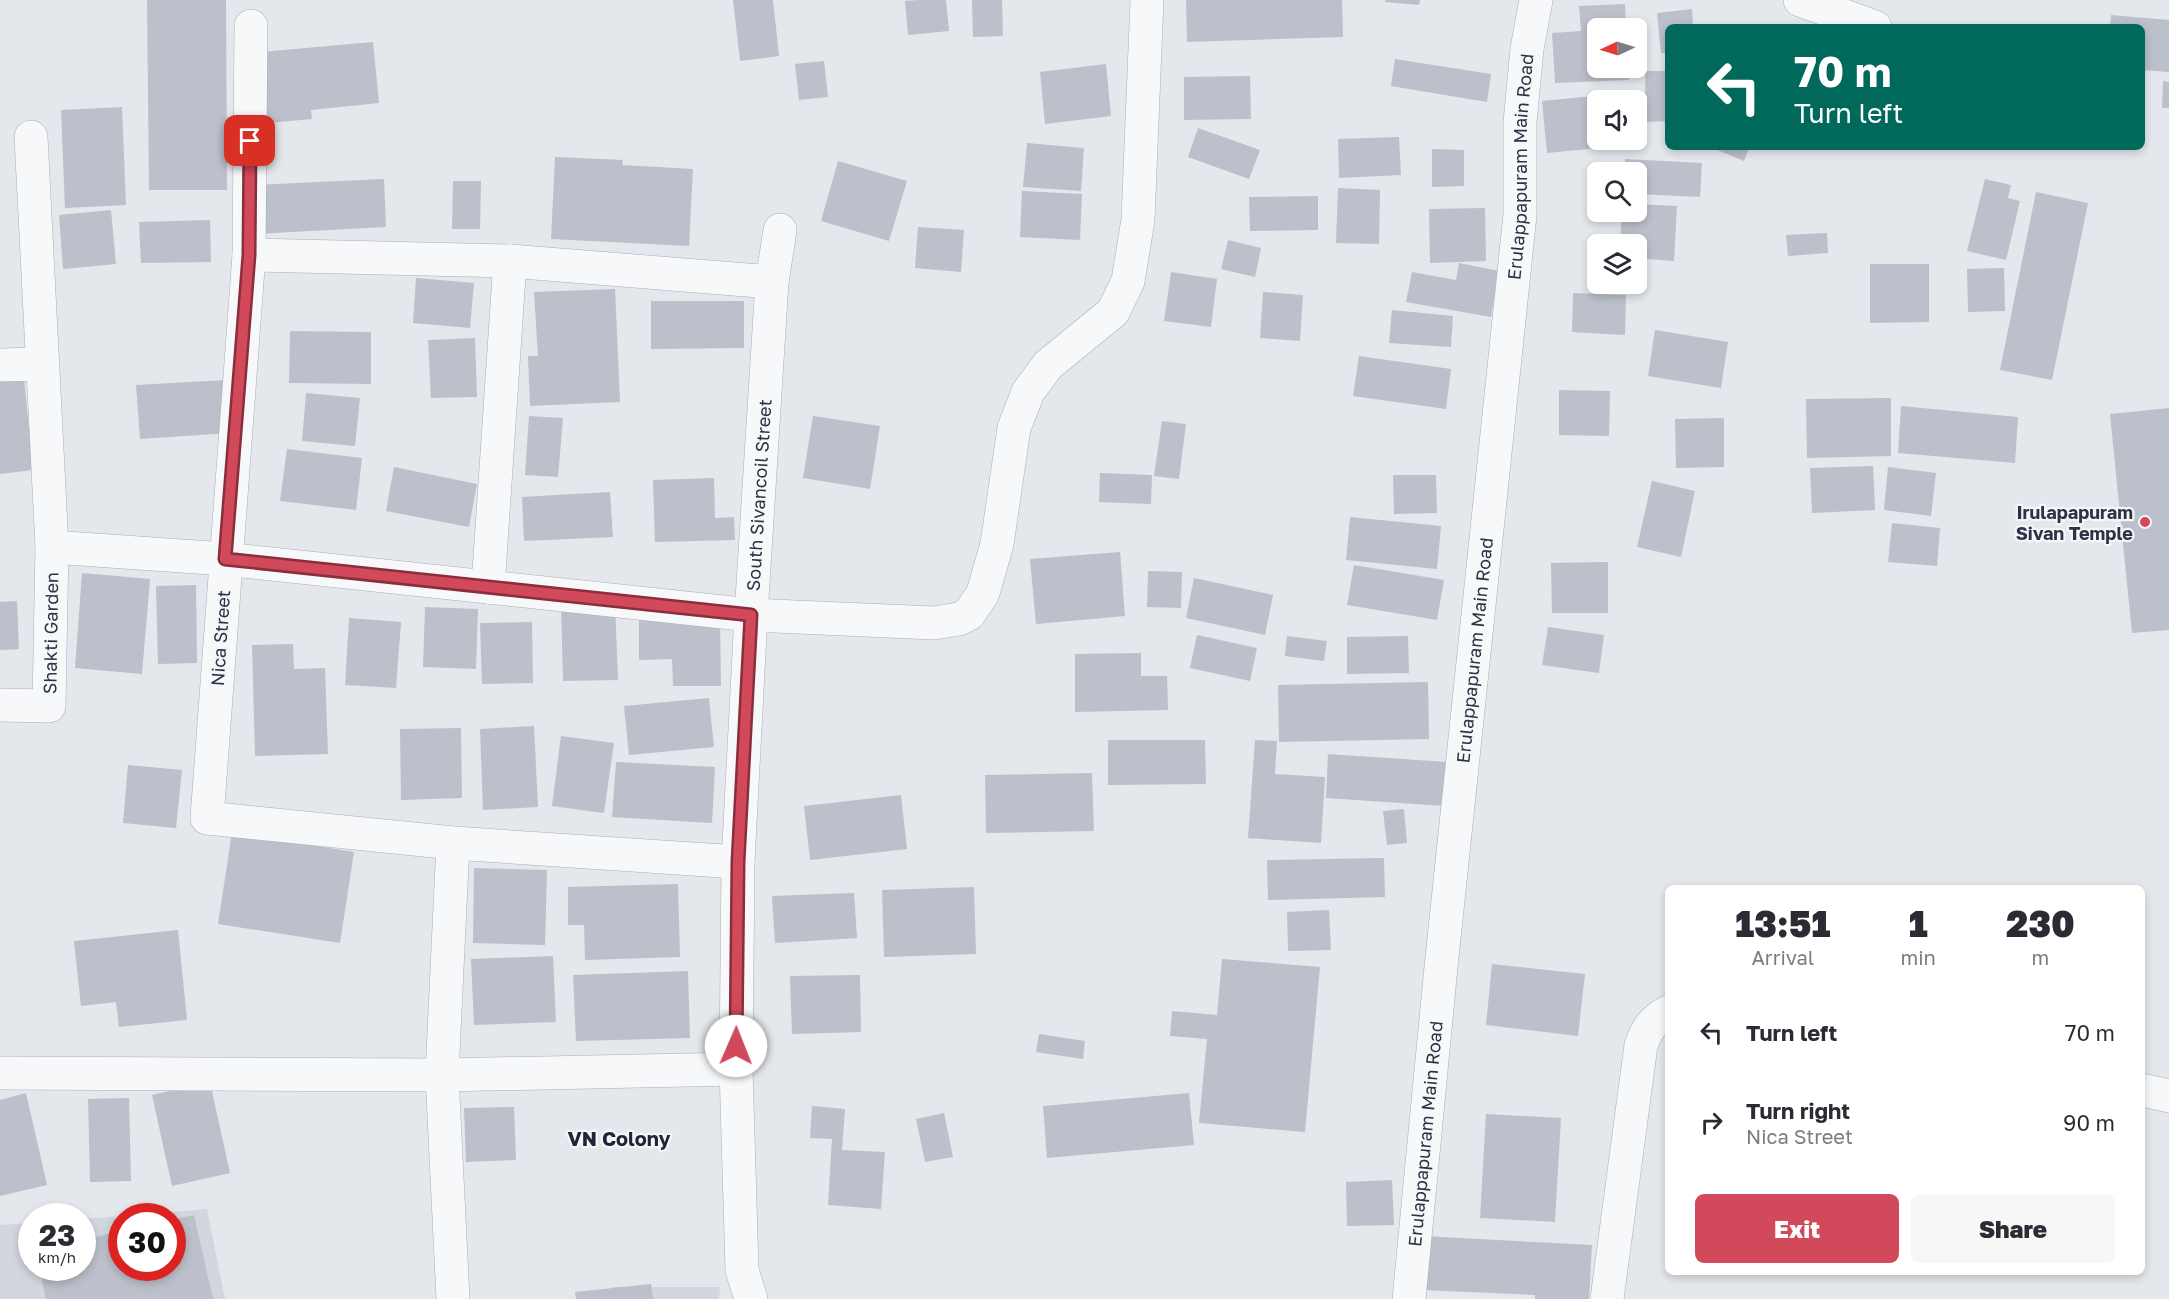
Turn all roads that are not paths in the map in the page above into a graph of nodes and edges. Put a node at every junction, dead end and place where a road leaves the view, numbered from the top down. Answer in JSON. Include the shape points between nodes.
{"nodes":[{"id":1,"x":1148,"y":0,"type":"edge"},
{"id":2,"x":1536,"y":0,"type":"edge"},
{"id":3,"x":1800,"y":0,"type":"edge"},
{"id":4,"x":1867,"y":24,"type":"edge"},
{"id":5,"x":252,"y":26,"type":"dead end"},
{"id":6,"x":31,"y":137,"type":"dead end"},
{"id":7,"x":780,"y":230,"type":"dead end"},
{"id":8,"x":249,"y":255,"type":"junction"},
{"id":9,"x":510,"y":261,"type":"junction"},
{"id":10,"x":772,"y":282,"type":"junction"},
{"id":11,"x":43,"y":363,"type":"junction"},
{"id":12,"x":0,"y":365,"type":"edge"},
{"id":13,"x":51,"y":547,"type":"junction"},
{"id":14,"x":225,"y":559,"type":"junction"},
{"id":15,"x":488,"y":587,"type":"junction"},
{"id":16,"x":751,"y":615,"type":"junction"},
{"id":17,"x":0,"y":705,"type":"edge"},
{"id":18,"x":453,"y":843,"type":"junction"},
{"id":19,"x":738,"y":862,"type":"junction"},
{"id":20,"x":1665,"y":1014,"type":"edge"},
{"id":21,"x":736,"y":1069,"type":"junction"},
{"id":22,"x":0,"y":1073,"type":"edge"},
{"id":23,"x":442,"y":1075,"type":"junction"},
{"id":24,"x":2145,"y":1091,"type":"edge"},
{"id":25,"x":2169,"y":1096,"type":"edge"},
{"id":26,"x":453,"y":1299,"type":"edge"},
{"id":27,"x":752,"y":1299,"type":"edge"},
{"id":28,"x":1409,"y":1299,"type":"edge"},
{"id":29,"x":1606,"y":1299,"type":"edge"}],
"edges":[{"from":1,"to":16,"type":"street","via":[[1138,220],[1128,281],[1113,312],[1048,365],[1028,392],[1014,428],[997,544],[983,593],[969,614],[934,623]]},
{"from":2,"to":28,"type":"street","name":"Erulappapuram Main Road","via":[[1520,123],[1520,215]]},
{"from":3,"to":4,"type":"street"},
{"from":5,"to":8,"type":"street","name":"Nica Street"},
{"from":6,"to":11,"type":"street"},
{"from":7,"to":10,"type":"street","name":"South Sivancoil Street"},
{"from":8,"to":9,"type":"street"},
{"from":8,"to":14,"type":"street","name":"Nica Street"},
{"from":9,"to":10,"type":"street"},
{"from":9,"to":15,"type":"street"},
{"from":10,"to":16,"type":"street","name":"South Sivancoil Street"},
{"from":11,"to":12,"type":"street"},
{"from":11,"to":13,"type":"street"},
{"from":13,"to":14,"type":"street"},
{"from":13,"to":17,"type":"street","name":"Shakti Garden","via":[[49,706]]},
{"from":14,"to":15,"type":"street"},
{"from":14,"to":18,"type":"street","name":"Nica Street","via":[[207,818]]},
{"from":15,"to":16,"type":"street"},
{"from":16,"to":19,"type":"street","name":"South Sivancoil Street"},
{"from":18,"to":19,"type":"street"},
{"from":18,"to":23,"type":"street"},
{"from":19,"to":21,"type":"street","name":"South Sivancoil Street"},
{"from":20,"to":29,"type":"street","via":[[1653,1022],[1641,1045]]},
{"from":21,"to":23,"type":"street"},
{"from":21,"to":27,"type":"street","name":"South Sivancoil Street","via":[[742,1270]]},
{"from":22,"to":23,"type":"street"},
{"from":23,"to":26,"type":"street"},
{"from":24,"to":25,"type":"street"}]}
